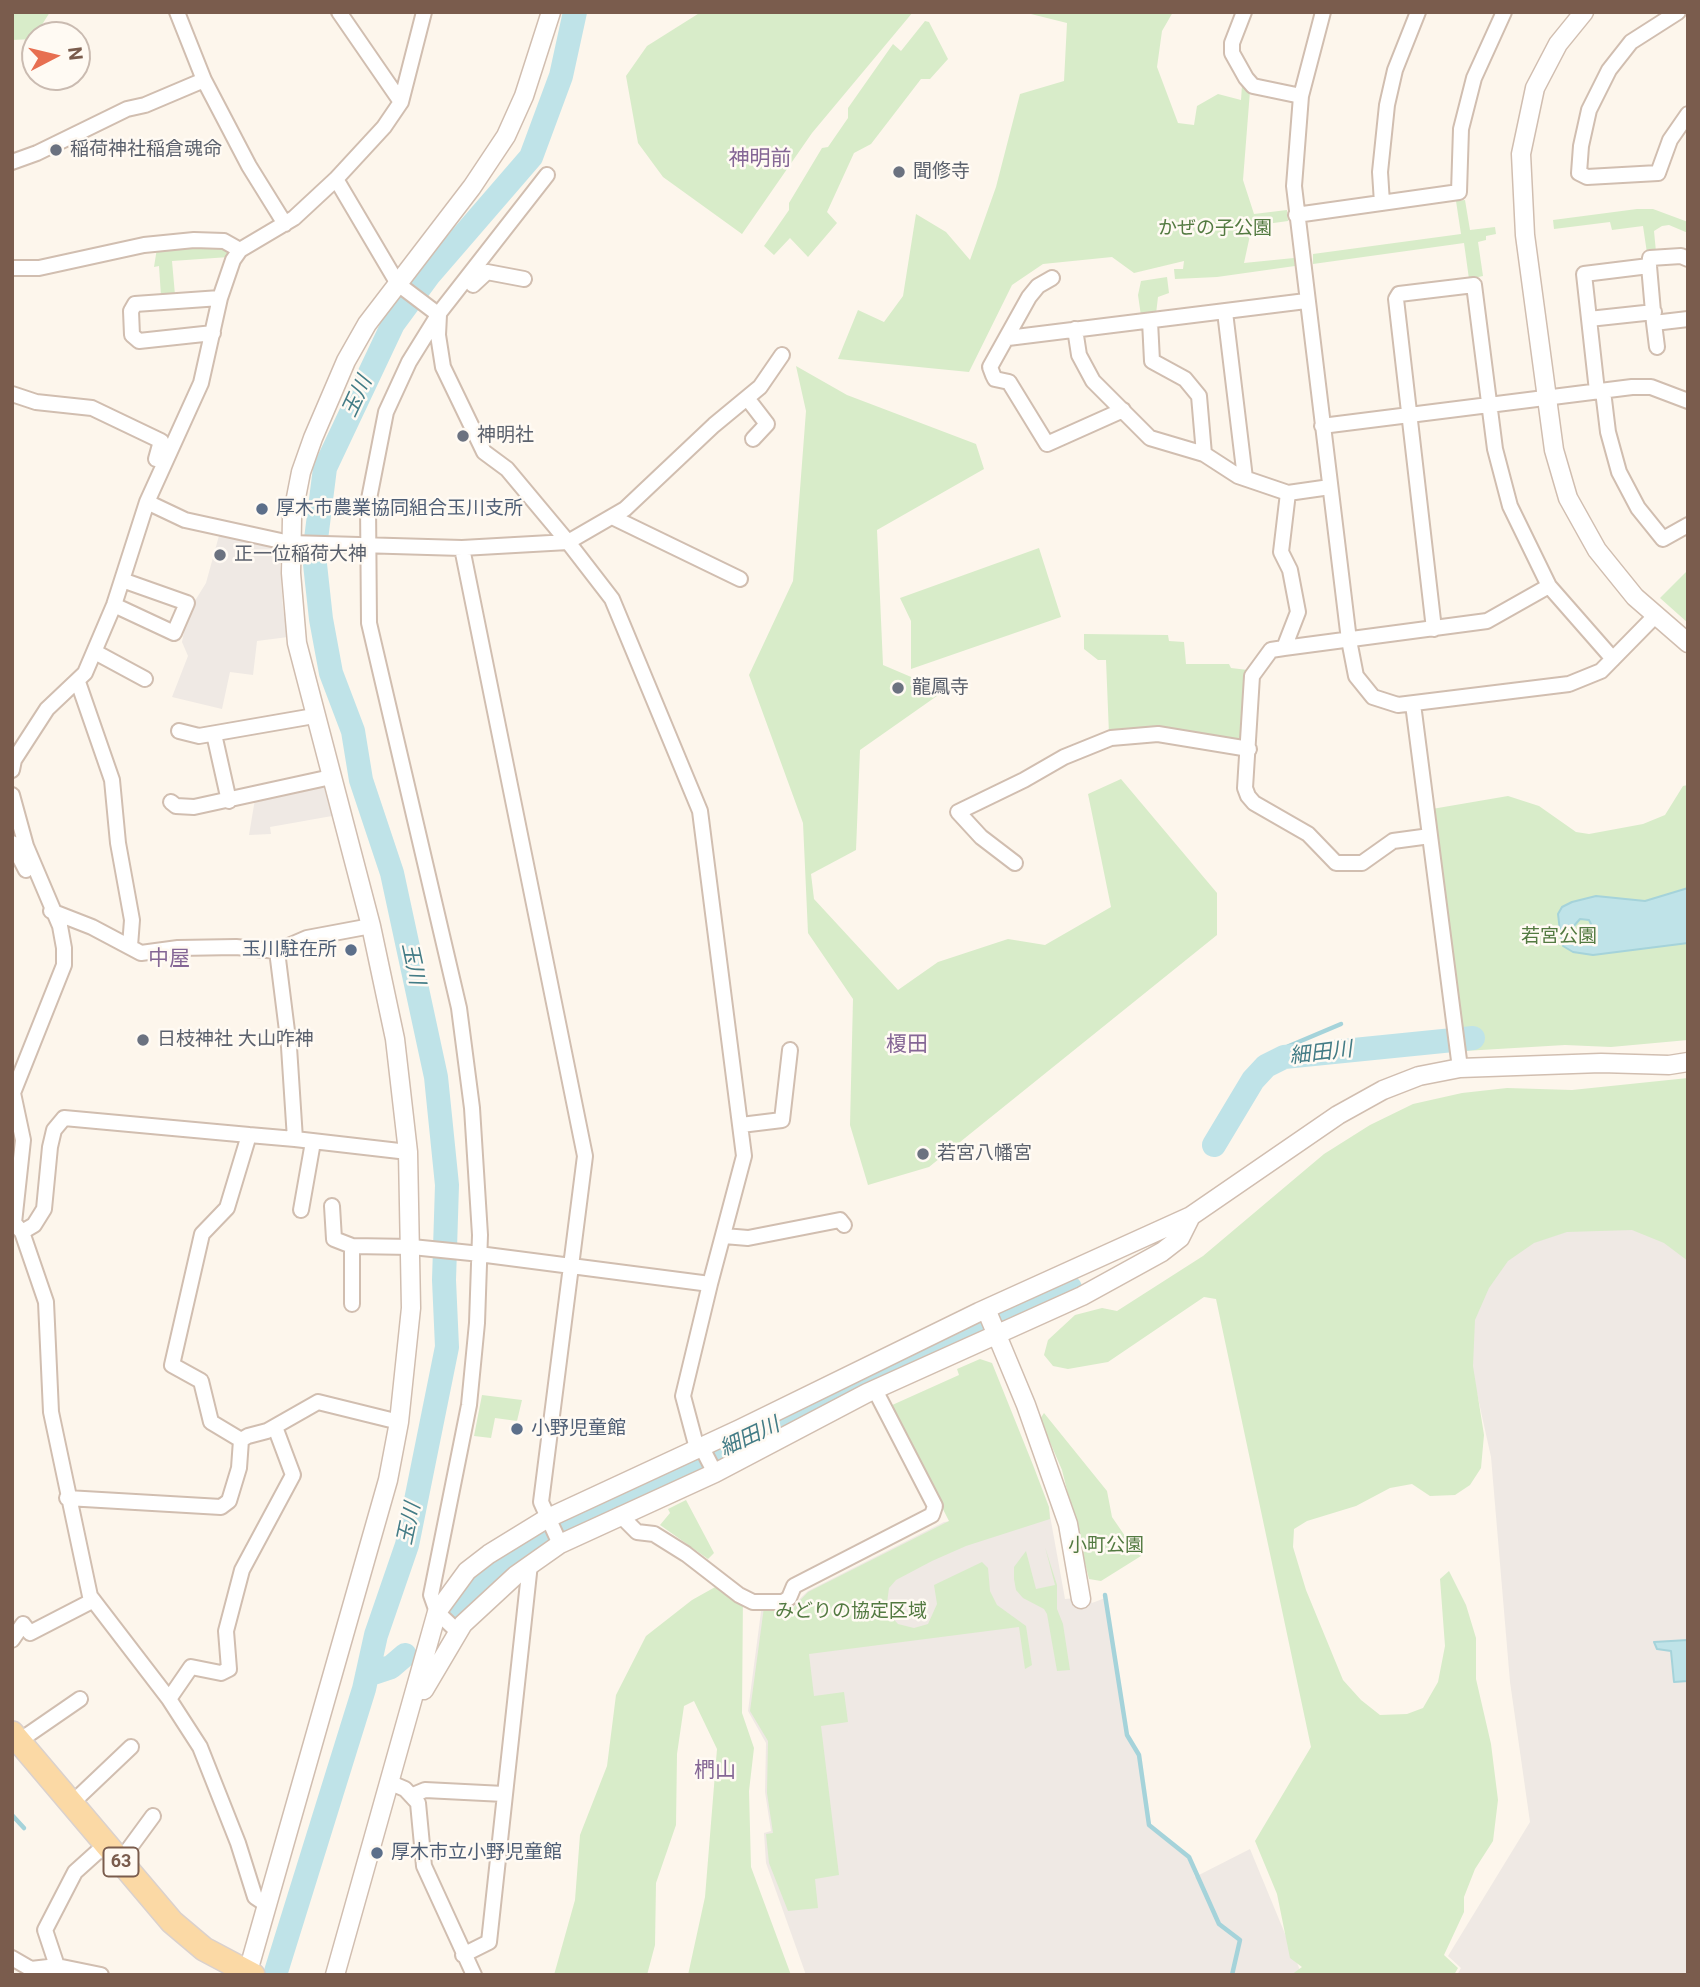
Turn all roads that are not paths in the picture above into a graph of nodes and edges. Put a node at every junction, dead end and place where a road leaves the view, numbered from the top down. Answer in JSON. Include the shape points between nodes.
{"nodes":[{"id":1,"x":177,"y":12,"type":"edge"},
{"id":2,"x":339,"y":12,"type":"edge"},
{"id":3,"x":424,"y":12,"type":"edge"},
{"id":4,"x":551,"y":12,"type":"edge"},
{"id":5,"x":1244,"y":12,"type":"edge"},
{"id":6,"x":1324,"y":12,"type":"edge"},
{"id":7,"x":1418,"y":12,"type":"edge"},
{"id":8,"x":1584,"y":12,"type":"edge"},
{"id":9,"x":1678,"y":12,"type":"edge"},
{"id":10,"x":1501,"y":13,"type":"edge"},
{"id":11,"x":204,"y":80,"type":"junction"},
{"id":12,"x":1301,"y":96,"type":"junction"},
{"id":13,"x":401,"y":102,"type":"junction"},
{"id":14,"x":1688,"y":114,"type":"edge"},
{"id":15,"x":12,"y":162,"type":"edge"},
{"id":16,"x":547,"y":175,"type":"dead end"},
{"id":17,"x":336,"y":180,"type":"junction"},
{"id":18,"x":1381,"y":203,"type":"junction"},
{"id":19,"x":1296,"y":215,"type":"junction"},
{"id":20,"x":285,"y":223,"type":"junction"},
{"id":21,"x":240,"y":250,"type":"junction"},
{"id":22,"x":1688,"y":259,"type":"edge"},
{"id":23,"x":1649,"y":266,"type":"junction"},
{"id":24,"x":12,"y":268,"type":"edge"},
{"id":25,"x":1052,"y":278,"type":"dead end"},
{"id":26,"x":524,"y":279,"type":"dead end"},
{"id":27,"x":401,"y":286,"type":"junction"},
{"id":28,"x":220,"y":298,"type":"junction"},
{"id":29,"x":1306,"y":302,"type":"junction"},
{"id":30,"x":1225,"y":312,"type":"junction"},
{"id":31,"x":437,"y":313,"type":"junction"},
{"id":32,"x":1654,"y":317,"type":"junction"},
{"id":33,"x":1688,"y":318,"type":"edge"},
{"id":34,"x":1589,"y":319,"type":"junction"},
{"id":35,"x":1150,"y":321,"type":"junction"},
{"id":36,"x":1075,"y":330,"type":"junction"},
{"id":37,"x":213,"y":333,"type":"junction"},
{"id":38,"x":1008,"y":338,"type":"junction"},
{"id":39,"x":1657,"y":347,"type":"dead end"},
{"id":40,"x":782,"y":355,"type":"dead end"},
{"id":41,"x":1600,"y":391,"type":"junction"},
{"id":42,"x":12,"y":394,"type":"edge"},
{"id":43,"x":1546,"y":397,"type":"junction"},
{"id":44,"x":747,"y":398,"type":"junction"},
{"id":45,"x":1688,"y":401,"type":"edge"},
{"id":46,"x":1488,"y":405,"type":"junction"},
{"id":47,"x":1123,"y":410,"type":"junction"},
{"id":48,"x":1408,"y":416,"type":"junction"},
{"id":49,"x":1322,"y":426,"type":"junction"},
{"id":50,"x":753,"y":439,"type":"dead end"},
{"id":51,"x":1204,"y":454,"type":"junction"},
{"id":52,"x":1245,"y":478,"type":"junction"},
{"id":53,"x":155,"y":483,"type":"junction"},
{"id":54,"x":1330,"y":488,"type":"junction"},
{"id":55,"x":1288,"y":493,"type":"junction"},
{"id":56,"x":147,"y":502,"type":"junction"},
{"id":57,"x":612,"y":517,"type":"junction"},
{"id":58,"x":1688,"y":526,"type":"edge"},
{"id":59,"x":568,"y":542,"type":"junction"},
{"id":60,"x":294,"y":543,"type":"junction"},
{"id":61,"x":364,"y":545,"type":"junction"},
{"id":62,"x":462,"y":548,"type":"junction"},
{"id":63,"x":740,"y":579,"type":"dead end"},
{"id":64,"x":122,"y":580,"type":"junction"},
{"id":65,"x":1549,"y":586,"type":"junction"},
{"id":66,"x":114,"y":605,"type":"junction"},
{"id":67,"x":1656,"y":615,"type":"junction"},
{"id":68,"x":1434,"y":629,"type":"junction"},
{"id":69,"x":1349,"y":640,"type":"junction"},
{"id":70,"x":1688,"y":643,"type":"edge"},
{"id":71,"x":1284,"y":648,"type":"junction"},
{"id":72,"x":95,"y":652,"type":"junction"},
{"id":73,"x":1614,"y":659,"type":"junction"},
{"id":74,"x":145,"y":679,"type":"dead end"},
{"id":75,"x":78,"y":682,"type":"junction"},
{"id":76,"x":1413,"y":704,"type":"junction"},
{"id":77,"x":314,"y":716,"type":"junction"},
{"id":78,"x":179,"y":731,"type":"dead end"},
{"id":79,"x":214,"y":734,"type":"junction"},
{"id":80,"x":1248,"y":749,"type":"junction"},
{"id":81,"x":12,"y":769,"type":"edge"},
{"id":82,"x":331,"y":777,"type":"junction"},
{"id":83,"x":12,"y":795,"type":"edge"},
{"id":84,"x":229,"y":801,"type":"junction"},
{"id":85,"x":171,"y":802,"type":"dead end"},
{"id":86,"x":1430,"y":836,"type":"junction"},
{"id":87,"x":12,"y":843,"type":"edge"},
{"id":88,"x":1015,"y":863,"type":"dead end"},
{"id":89,"x":54,"y":914,"type":"junction"},
{"id":90,"x":371,"y":926,"type":"junction"},
{"id":91,"x":130,"y":946,"type":"junction"},
{"id":92,"x":276,"y":951,"type":"junction"},
{"id":93,"x":790,"y":1050,"type":"dead end"},
{"id":94,"x":1688,"y":1062,"type":"edge"},
{"id":95,"x":1460,"y":1068,"type":"junction"},
{"id":96,"x":741,"y":1125,"type":"junction"},
{"id":97,"x":249,"y":1135,"type":"junction"},
{"id":98,"x":295,"y":1139,"type":"junction"},
{"id":99,"x":313,"y":1142,"type":"junction"},
{"id":100,"x":408,"y":1152,"type":"junction"},
{"id":101,"x":299,"y":1202,"type":"dead end"},
{"id":102,"x":332,"y":1206,"type":"dead end"},
{"id":103,"x":1191,"y":1216,"type":"junction"},
{"id":104,"x":844,"y":1225,"type":"dead end"},
{"id":105,"x":16,"y":1227,"type":"edge"},
{"id":106,"x":724,"y":1236,"type":"junction"},
{"id":107,"x":352,"y":1246,"type":"junction"},
{"id":108,"x":416,"y":1248,"type":"junction"},
{"id":109,"x":476,"y":1254,"type":"junction"},
{"id":110,"x":571,"y":1265,"type":"junction"},
{"id":111,"x":710,"y":1284,"type":"junction"},
{"id":112,"x":352,"y":1304,"type":"dead end"},
{"id":113,"x":991,"y":1321,"type":"junction"},
{"id":114,"x":864,"y":1384,"type":"junction"},
{"id":115,"x":399,"y":1422,"type":"junction"},
{"id":116,"x":275,"y":1427,"type":"junction"},
{"id":117,"x":241,"y":1440,"type":"junction"},
{"id":118,"x":703,"y":1449,"type":"junction"},
{"id":119,"x":714,"y":1470,"type":"junction"},
{"id":120,"x":67,"y":1498,"type":"junction"},
{"id":121,"x":620,"y":1515,"type":"junction"},
{"id":122,"x":553,"y":1532,"type":"junction"},
{"id":123,"x":530,"y":1564,"type":"junction"},
{"id":124,"x":1081,"y":1599,"type":"dead end"},
{"id":125,"x":92,"y":1601,"type":"junction"},
{"id":126,"x":447,"y":1621,"type":"junction"},
{"id":127,"x":12,"y":1640,"type":"edge"},
{"id":128,"x":80,"y":1699,"type":"dead end"},
{"id":129,"x":169,"y":1699,"type":"junction"},
{"id":130,"x":409,"y":1718,"type":"junction"},
{"id":131,"x":16,"y":1737,"type":"edge"},
{"id":132,"x":131,"y":1747,"type":"dead end"},
{"id":133,"x":391,"y":1783,"type":"junction"},
{"id":134,"x":504,"y":1794,"type":"junction"},
{"id":135,"x":413,"y":1795,"type":"junction"},
{"id":136,"x":71,"y":1804,"type":"junction"},
{"id":137,"x":153,"y":1816,"type":"dead end"},
{"id":138,"x":113,"y":1853,"type":"junction"},
{"id":139,"x":267,"y":1905,"type":"junction"},
{"id":140,"x":463,"y":1955,"type":"junction"},
{"id":141,"x":12,"y":1958,"type":"edge"},
{"id":142,"x":57,"y":1965,"type":"junction"},
{"id":143,"x":249,"y":1974,"type":"edge"},
{"id":144,"x":101,"y":1975,"type":"edge"},
{"id":145,"x":335,"y":1975,"type":"edge"},
{"id":146,"x":474,"y":1975,"type":"edge"}],
"edges":[{"from":1,"to":11,"type":"street"},
{"from":2,"to":13,"type":"street"},
{"from":3,"to":13,"type":"street"},
{"from":4,"to":27,"type":"street","via":[[506,136]]},
{"from":5,"to":12,"type":"street","via":[[1232,53],[1246,78],[1254,86]]},
{"from":6,"to":12,"type":"street"},
{"from":7,"to":18,"type":"street","via":[[1387,105]]},
{"from":8,"to":43,"type":"street","via":[[1558,44],[1535,88],[1521,154],[1524,223]]},
{"from":9,"to":14,"type":"street","via":[[1631,42],[1609,70],[1590,110],[1579,173],[1587,177],[1658,173],[1670,140]]},
{"from":10,"to":18,"type":"street","via":[[1474,78],[1461,129],[1459,192]]},
{"from":11,"to":15,"type":"street","via":[[127,109]]},
{"from":11,"to":20,"type":"street","via":[[248,166]]},
{"from":12,"to":19,"type":"street","via":[[1295,155]]},
{"from":13,"to":17,"type":"street"},
{"from":16,"to":31,"type":"street"},
{"from":17,"to":20,"type":"street"},
{"from":17,"to":27,"type":"street"},
{"from":18,"to":19,"type":"street"},
{"from":19,"to":29,"type":"street"},
{"from":20,"to":21,"type":"street"},
{"from":21,"to":24,"type":"street","via":[[224,241],[194,240],[144,245],[39,268]]},
{"from":21,"to":28,"type":"street"},
{"from":22,"to":23,"type":"street","via":[[1650,258]]},
{"from":23,"to":32,"type":"street"},
{"from":23,"to":34,"type":"street","via":[[1584,272]]},
{"from":25,"to":38,"type":"street","via":[[1029,297]]},
{"from":26,"to":31,"type":"street","via":[[483,273],[447,315]]},
{"from":27,"to":31,"type":"street"},
{"from":27,"to":60,"type":"street","via":[[367,324],[330,394],[302,472]]},
{"from":28,"to":37,"type":"street"},
{"from":28,"to":37,"type":"street","via":[[135,304],[131,311],[132,335],[139,341]]},
{"from":29,"to":30,"type":"street"},
{"from":29,"to":49,"type":"street"},
{"from":30,"to":35,"type":"street"},
{"from":30,"to":52,"type":"street"},
{"from":31,"to":59,"type":"street","via":[[443,367],[484,452],[508,469]]},
{"from":31,"to":61,"type":"street","via":[[386,412],[372,473]]},
{"from":32,"to":33,"type":"street"},
{"from":32,"to":34,"type":"street"},
{"from":32,"to":39,"type":"street"},
{"from":34,"to":41,"type":"street"},
{"from":35,"to":36,"type":"street"},
{"from":35,"to":51,"type":"street","via":[[1152,360],[1185,379],[1199,396]]},
{"from":36,"to":38,"type":"street"},
{"from":36,"to":47,"type":"street","via":[[1079,355],[1094,381]]},
{"from":37,"to":53,"type":"street","via":[[201,383]]},
{"from":38,"to":47,"type":"street","via":[[990,367],[995,379],[1009,382],[1047,444]]},
{"from":40,"to":44,"type":"street"},
{"from":41,"to":43,"type":"street"},
{"from":41,"to":45,"type":"street","via":[[1651,387]]},
{"from":41,"to":58,"type":"street","via":[[1619,472],[1638,508],[1663,539]]},
{"from":42,"to":53,"type":"street","via":[[36,402],[92,408],[161,441],[150,473]]},
{"from":43,"to":46,"type":"street"},
{"from":43,"to":67,"type":"street","via":[[1557,465],[1576,516],[1608,566]]},
{"from":44,"to":50,"type":"street","via":[[771,421]]},
{"from":44,"to":57,"type":"street"},
{"from":46,"to":48,"type":"street"},
{"from":46,"to":48,"type":"street","via":[[1474,285],[1399,294],[1395,299]]},
{"from":46,"to":65,"type":"street","via":[[1510,506]]},
{"from":47,"to":51,"type":"street","via":[[1150,438]]},
{"from":48,"to":49,"type":"street"},
{"from":48,"to":68,"type":"street"},
{"from":49,"to":54,"type":"street"},
{"from":51,"to":52,"type":"street"},
{"from":52,"to":55,"type":"street"},
{"from":53,"to":56,"type":"street"},
{"from":54,"to":55,"type":"street"},
{"from":54,"to":69,"type":"street"},
{"from":55,"to":71,"type":"street","via":[[1281,552],[1290,570],[1298,612]]},
{"from":56,"to":60,"type":"street","via":[[185,520]]},
{"from":56,"to":64,"type":"street"},
{"from":57,"to":59,"type":"street"},
{"from":57,"to":63,"type":"street"},
{"from":59,"to":62,"type":"street"},
{"from":59,"to":96,"type":"street","via":[[616,608],[700,811]]},
{"from":60,"to":61,"type":"street"},
{"from":60,"to":77,"type":"street","via":[[293,611]]},
{"from":61,"to":62,"type":"street"},
{"from":61,"to":109,"type":"street","via":[[369,622],[459,1007],[472,1108]]},
{"from":62,"to":110,"type":"street","via":[[585,1156]]},
{"from":64,"to":66,"type":"street"},
{"from":64,"to":66,"type":"street","via":[[187,603],[174,633]]},
{"from":65,"to":68,"type":"street","via":[[1487,621]]},
{"from":65,"to":73,"type":"street"},
{"from":66,"to":72,"type":"street"},
{"from":67,"to":70,"type":"street"},
{"from":67,"to":73,"type":"street"},
{"from":68,"to":69,"type":"street"},
{"from":69,"to":71,"type":"street"},
{"from":69,"to":76,"type":"street","via":[[1352,666],[1366,691],[1388,704]]},
{"from":71,"to":80,"type":"street","via":[[1271,650],[1252,676]]},
{"from":72,"to":74,"type":"street"},
{"from":72,"to":75,"type":"street"},
{"from":73,"to":76,"type":"street","via":[[1601,671],[1569,684]]},
{"from":75,"to":81,"type":"street","via":[[47,709]]},
{"from":75,"to":91,"type":"street","via":[[112,780],[132,920]]},
{"from":76,"to":86,"type":"street"},
{"from":77,"to":79,"type":"street"},
{"from":77,"to":82,"type":"street"},
{"from":78,"to":79,"type":"street"},
{"from":79,"to":84,"type":"street"},
{"from":80,"to":86,"type":"street","via":[[1248,796],[1308,834],[1336,863],[1362,863],[1394,841]]},
{"from":80,"to":88,"type":"street","via":[[1158,734],[1111,738],[1063,757],[958,812]]},
{"from":82,"to":84,"type":"street"},
{"from":82,"to":90,"type":"street"},
{"from":83,"to":89,"type":"street","via":[[26,846]]},
{"from":84,"to":85,"type":"street","via":[[194,807]]},
{"from":86,"to":95,"type":"street"},
{"from":87,"to":89,"type":"street"},
{"from":89,"to":91,"type":"street"},
{"from":89,"to":105,"type":"street","via":[[64,965],[13,1093],[23,1140]]},
{"from":90,"to":92,"type":"street","via":[[307,938]]},
{"from":90,"to":100,"type":"street","via":[[395,1039]]},
{"from":91,"to":92,"type":"street","via":[[141,953],[236,947]]},
{"from":92,"to":98,"type":"street"},
{"from":93,"to":96,"type":"street","via":[[782,1120]]},
{"from":94,"to":95,"type":"street"},
{"from":95,"to":103,"type":"street","via":[[1419,1076],[1371,1096]]},
{"from":96,"to":106,"type":"street","via":[[744,1156]]},
{"from":97,"to":98,"type":"street"},
{"from":97,"to":105,"type":"street","via":[[64,1118],[54,1130],[50,1147],[44,1209],[34,1225]]},
{"from":97,"to":117,"type":"street","via":[[227,1208],[202,1234],[172,1365],[201,1381],[211,1422]]},
{"from":98,"to":99,"type":"street"},
{"from":99,"to":100,"type":"street"},
{"from":99,"to":101,"type":"street"},
{"from":100,"to":108,"type":"street"},
{"from":102,"to":107,"type":"street","via":[[334,1239]]},
{"from":103,"to":113,"type":"street"},
{"from":103,"to":113,"type":"street","via":[[1180,1238],[1162,1252],[1082,1296]]},
{"from":104,"to":106,"type":"street","via":[[840,1220],[748,1238]]},
{"from":105,"to":120,"type":"street","via":[[49,1316],[51,1412]]},
{"from":106,"to":111,"type":"street"},
{"from":107,"to":108,"type":"street"},
{"from":107,"to":112,"type":"street"},
{"from":108,"to":109,"type":"street"},
{"from":108,"to":115,"type":"street"},
{"from":109,"to":110,"type":"street"},
{"from":109,"to":126,"type":"street","via":[[469,1405],[431,1595]]},
{"from":110,"to":111,"type":"street"},
{"from":110,"to":122,"type":"street","via":[[541,1502]]},
{"from":111,"to":118,"type":"street","via":[[683,1396],[695,1441]]},
{"from":113,"to":114,"type":"street"},
{"from":113,"to":114,"type":"street"},
{"from":113,"to":124,"type":"street","via":[[1068,1524]]},
{"from":114,"to":118,"type":"street"},
{"from":114,"to":119,"type":"street"},
{"from":114,"to":121,"type":"street","via":[[935,1506],[932,1515],[793,1586],[783,1602],[753,1602],[739,1595],[654,1534],[637,1532]]},
{"from":115,"to":116,"type":"street","via":[[318,1402]]},
{"from":115,"to":139,"type":"street","via":[[374,1532]]},
{"from":116,"to":117,"type":"street"},
{"from":116,"to":129,"type":"street","via":[[293,1475],[242,1570],[226,1631],[229,1669],[191,1667]]},
{"from":117,"to":120,"type":"street","via":[[239,1468],[229,1501],[221,1507]]},
{"from":118,"to":119,"type":"street"},
{"from":118,"to":122,"type":"street"},
{"from":119,"to":121,"type":"street"},
{"from":120,"to":125,"type":"street"},
{"from":121,"to":122,"type":"street"},
{"from":122,"to":123,"type":"street"},
{"from":122,"to":126,"type":"street","via":[[467,1571]]},
{"from":123,"to":126,"type":"street"},
{"from":123,"to":134,"type":"street"},
{"from":125,"to":127,"type":"street","via":[[30,1633],[23,1624]]},
{"from":125,"to":129,"type":"street"},
{"from":126,"to":130,"type":"street"},
{"from":126,"to":130,"type":"street","via":[[416,1712]]},
{"from":128,"to":131,"type":"street"},
{"from":129,"to":139,"type":"street","via":[[200,1747],[239,1843],[255,1897]]},
{"from":130,"to":133,"type":"street"},
{"from":131,"to":136,"type":"main road","number":"63"},
{"from":132,"to":136,"type":"street"},
{"from":133,"to":135,"type":"street"},
{"from":133,"to":145,"type":"street"},
{"from":134,"to":135,"type":"street","via":[[425,1790]]},
{"from":134,"to":140,"type":"street","via":[[489,1942]]},
{"from":135,"to":140,"type":"street","via":[[421,1816],[424,1866]]},
{"from":136,"to":138,"type":"main road","number":"63"},
{"from":137,"to":138,"type":"street"},
{"from":138,"to":142,"type":"street","via":[[75,1872],[45,1930]]},
{"from":138,"to":143,"type":"main road","number":"63","via":[[172,1922],[204,1948]]},
{"from":139,"to":143,"type":"street"},
{"from":140,"to":146,"type":"street"},
{"from":141,"to":142,"type":"street","via":[[31,1969]]},
{"from":142,"to":144,"type":"street"}]}
